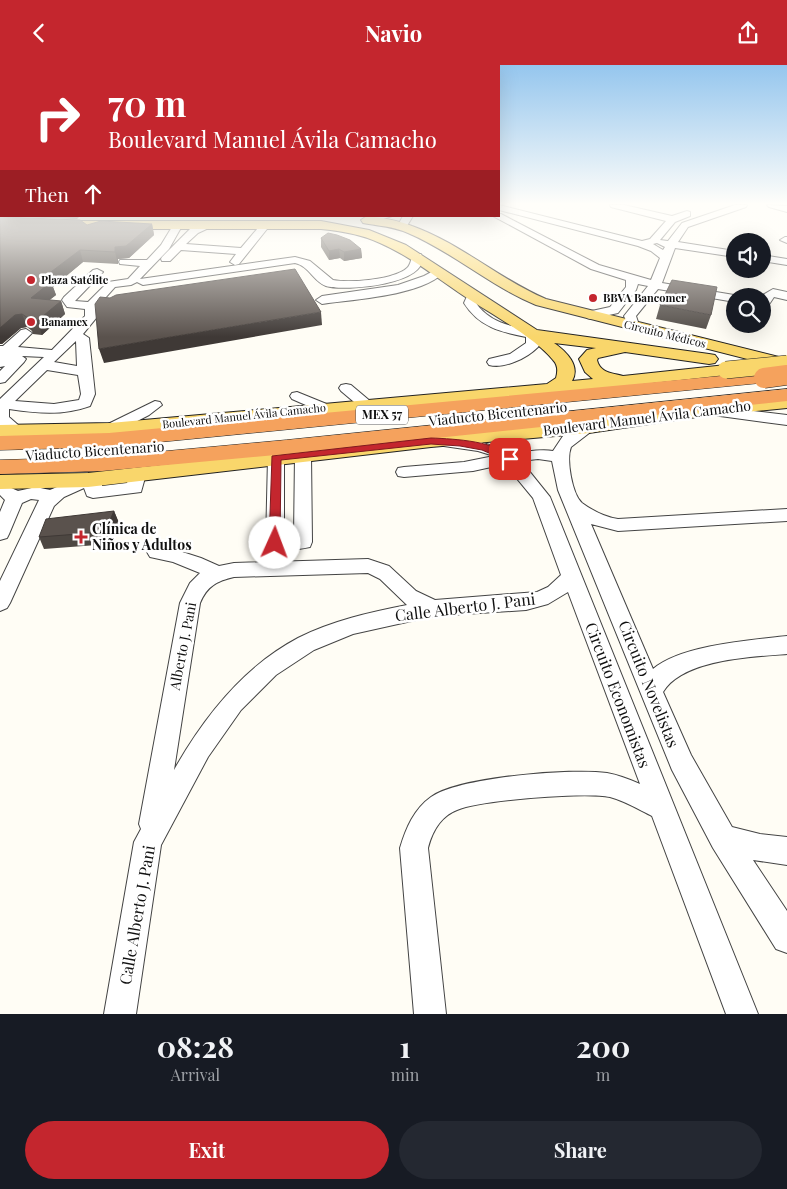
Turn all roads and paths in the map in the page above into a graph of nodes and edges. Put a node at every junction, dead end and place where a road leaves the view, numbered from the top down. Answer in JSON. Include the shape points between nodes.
{"nodes":[{"id":1,"x":163,"y":249,"type":"edge"},
{"id":2,"x":176,"y":249,"type":"edge"},
{"id":3,"x":215,"y":249,"type":"edge"},
{"id":4,"x":404,"y":249,"type":"edge"},
{"id":5,"x":446,"y":249,"type":"joint"},
{"id":6,"x":559,"y":249,"type":"edge"},
{"id":7,"x":573,"y":249,"type":"edge"},
{"id":8,"x":653,"y":249,"type":"edge"},
{"id":9,"x":669,"y":249,"type":"edge"},
{"id":10,"x":709,"y":249,"type":"edge"},
{"id":11,"x":243,"y":251,"type":"joint"},
{"id":12,"x":726,"y":252,"type":"edge"},
{"id":13,"x":417,"y":256,"type":"junction"},
{"id":14,"x":666,"y":256,"type":"junction"},
{"id":15,"x":577,"y":259,"type":"junction"},
{"id":16,"x":771,"y":259,"type":"edge"},
{"id":17,"x":124,"y":262,"type":"dead end"},
{"id":18,"x":787,"y":262,"type":"edge"},
{"id":19,"x":148,"y":263,"type":"junction"},
{"id":20,"x":474,"y":266,"type":"junction"},
{"id":21,"x":229,"y":269,"type":"junction"},
{"id":22,"x":439,"y":271,"type":"junction"},
{"id":23,"x":97,"y":272,"type":"dead end"},
{"id":24,"x":660,"y":272,"type":"junction"},
{"id":25,"x":630,"y":278,"type":"junction"},
{"id":26,"x":143,"y":282,"type":"junction"},
{"id":27,"x":655,"y":285,"type":"junction"},
{"id":28,"x":771,"y":294,"type":"edge"},
{"id":29,"x":122,"y":295,"type":"edge"},
{"id":30,"x":474,"y":295,"type":"junction"},
{"id":31,"x":726,"y":297,"type":"edge"},
{"id":32,"x":787,"y":297,"type":"edge"},
{"id":33,"x":322,"y":300,"type":"dead end"},
{"id":34,"x":541,"y":302,"type":"junction"},
{"id":35,"x":771,"y":303,"type":"edge"},
{"id":36,"x":787,"y":304,"type":"edge"},
{"id":37,"x":91,"y":306,"type":"junction"},
{"id":38,"x":592,"y":315,"type":"junction"},
{"id":39,"x":511,"y":321,"type":"junction"},
{"id":40,"x":633,"y":325,"type":"junction"},
{"id":41,"x":26,"y":333,"type":"edge"},
{"id":42,"x":75,"y":335,"type":"junction"},
{"id":43,"x":533,"y":335,"type":"junction"},
{"id":44,"x":60,"y":337,"type":"dead end"},
{"id":45,"x":637,"y":349,"type":"junction"},
{"id":46,"x":2,"y":352,"type":"edge"},
{"id":47,"x":738,"y":352,"type":"junction"},
{"id":48,"x":787,"y":352,"type":"edge"},
{"id":49,"x":49,"y":359,"type":"junction"},
{"id":50,"x":494,"y":362,"type":"dead end"},
{"id":51,"x":0,"y":363,"type":"edge"},
{"id":52,"x":787,"y":364,"type":"edge"},
{"id":53,"x":21,"y":369,"type":"dead end"},
{"id":54,"x":85,"y":373,"type":"junction"},
{"id":55,"x":787,"y":376,"type":"edge"},
{"id":56,"x":0,"y":379,"type":"edge"},
{"id":57,"x":630,"y":381,"type":"junction"},
{"id":58,"x":787,"y":384,"type":"edge"},
{"id":59,"x":0,"y":388,"type":"edge"},
{"id":60,"x":551,"y":389,"type":"junction"},
{"id":61,"x":787,"y":395,"type":"edge"},
{"id":62,"x":298,"y":396,"type":"dead end"},
{"id":63,"x":322,"y":400,"type":"junction"},
{"id":64,"x":787,"y":402,"type":"edge"},
{"id":65,"x":3,"y":404,"type":"junction"},
{"id":66,"x":155,"y":405,"type":"dead end"},
{"id":67,"x":703,"y":410,"type":"junction"},
{"id":68,"x":787,"y":420,"type":"edge"},
{"id":69,"x":588,"y":427,"type":"junction"},
{"id":70,"x":110,"y":429,"type":"junction"},
{"id":71,"x":6,"y":432,"type":"edge"},
{"id":72,"x":431,"y":441,"type":"junction"},
{"id":73,"x":303,"y":455,"type":"junction"},
{"id":74,"x":0,"y":456,"type":"edge"},
{"id":75,"x":276,"y":458,"type":"junction"},
{"id":76,"x":560,"y":458,"type":"junction"},
{"id":77,"x":510,"y":459,"type":"junction"},
{"id":78,"x":0,"y":467,"type":"edge"},
{"id":79,"x":404,"y":472,"type":"dead end"},
{"id":80,"x":90,"y":479,"type":"junction"},
{"id":81,"x":0,"y":482,"type":"edge"},
{"id":82,"x":0,"y":488,"type":"edge"},
{"id":83,"x":14,"y":500,"type":"junction"},
{"id":84,"x":48,"y":500,"type":"junction"},
{"id":85,"x":574,"y":506,"type":"junction"},
{"id":86,"x":787,"y":515,"type":"edge"},
{"id":87,"x":0,"y":534,"type":"edge"},
{"id":88,"x":157,"y":552,"type":"dead end"},
{"id":89,"x":215,"y":573,"type":"junction"},
{"id":90,"x":573,"y":576,"type":"junction"},
{"id":91,"x":0,"y":603,"type":"edge"},
{"id":92,"x":434,"y":608,"type":"junction"},
{"id":93,"x":787,"y":645,"type":"edge"},
{"id":94,"x":652,"y":690,"type":"junction"},
{"id":95,"x":661,"y":807,"type":"junction"},
{"id":96,"x":723,"y":838,"type":"junction"},
{"id":97,"x":148,"y":842,"type":"junction"},
{"id":98,"x":787,"y":851,"type":"edge"},
{"id":99,"x":787,"y":938,"type":"edge"},
{"id":100,"x":120,"y":1014,"type":"edge"},
{"id":101,"x":430,"y":1014,"type":"edge"},
{"id":102,"x":742,"y":1014,"type":"edge"}],
"edges":[{"from":1,"to":19,"type":"street"},
{"from":2,"to":26,"type":"street"},
{"from":3,"to":11,"type":"street"},
{"from":4,"to":13,"type":"main road"},
{"from":5,"to":13,"type":"main road","via":[[438,255]]},
{"from":5,"to":20,"type":"main road","name":"Circuito Médicos"},
{"from":6,"to":15,"type":"street"},
{"from":7,"to":15,"type":"street"},
{"from":8,"to":14,"type":"street"},
{"from":9,"to":14,"type":"street"},
{"from":10,"to":12,"type":"street"},
{"from":11,"to":21,"type":"street"},
{"from":13,"to":21,"type":"street","via":[[414,268],[406,275],[344,285],[329,283],[309,263],[301,260]]},
{"from":13,"to":22,"type":"main road"},
{"from":14,"to":24,"type":"street"},
{"from":15,"to":25,"type":"street"},
{"from":16,"to":18,"type":"street"},
{"from":17,"to":19,"type":"street"},
{"from":19,"to":37,"type":"street","via":[[131,282],[112,284]]},
{"from":20,"to":22,"type":"main road","via":[[448,265]]},
{"from":20,"to":34,"type":"main road","name":"Circuito Médicos","via":[[510,289]]},
{"from":21,"to":26,"type":"street"},
{"from":22,"to":30,"type":"main road"},
{"from":22,"to":33,"type":"street","via":[[408,287]]},
{"from":23,"to":37,"type":"street","via":[[68,300],[71,304]]},
{"from":24,"to":25,"type":"street"},
{"from":24,"to":27,"type":"street"},
{"from":25,"to":27,"type":"street"},
{"from":25,"to":38,"type":"street","name":"Circuito Médicos","via":[[632,288],[614,310]]},
{"from":26,"to":29,"type":"street"},
{"from":27,"to":31,"type":"street"},
{"from":27,"to":40,"type":"street","via":[[630,316]]},
{"from":28,"to":32,"type":"street"},
{"from":30,"to":39,"type":"main road"},
{"from":30,"to":43,"type":"street","via":[[470,303],[486,319],[498,327]]},
{"from":34,"to":38,"type":"main road","name":"Circuito Médicos"},
{"from":34,"to":39,"type":"main road","via":[[514,308]]},
{"from":35,"to":36,"type":"street"},
{"from":37,"to":42,"type":"street","via":[[91,317]]},
{"from":37,"to":44,"type":"street"},
{"from":38,"to":40,"type":"main road","name":"Circuito Médicos"},
{"from":39,"to":43,"type":"main road"},
{"from":40,"to":47,"type":"main road","name":"Circuito Médicos"},
{"from":41,"to":46,"type":"street"},
{"from":42,"to":49,"type":"street"},
{"from":42,"to":54,"type":"street","via":[[82,339]]},
{"from":43,"to":45,"type":"main road"},
{"from":43,"to":50,"type":"street","via":[[533,344],[527,350]]},
{"from":43,"to":60,"type":"main road","via":[[559,355],[566,365],[566,378]]},
{"from":45,"to":55,"type":"main road","via":[[730,362]]},
{"from":45,"to":57,"type":"main road","via":[[602,352],[588,359],[588,365],[600,376]]},
{"from":46,"to":49,"type":"street"},
{"from":47,"to":48,"type":"main road"},
{"from":47,"to":52,"type":"main road"},
{"from":49,"to":54,"type":"street"},
{"from":49,"to":65,"type":"street"},
{"from":51,"to":56,"type":"street","via":[[10,358],[20,359]]},
{"from":52,"to":57,"type":"main road","name":"Boulevard Manuel Ávila Camacho","bridge":true},
{"from":53,"to":59,"type":"street"},
{"from":54,"to":65,"type":"street","via":[[88,398],[78,406],[49,409]]},
{"from":55,"to":71,"type":"highway","name":"Boulevard Manuel Ávila Camacho","number":"MEX 57","bridge":true,"via":[[109,440]]},
{"from":57,"to":60,"type":"main road","name":"Boulevard Manuel Ávila Camacho"},
{"from":58,"to":74,"type":"highway","name":"Viaducto Bicentenario","via":[[222,442]]},
{"from":60,"to":63,"type":"main road","name":"Boulevard Manuel Ávila Camacho","via":[[365,404],[345,397]]},
{"from":61,"to":78,"type":"highway","name":"Boulevard Manuel Ávila Camacho","number":"MEX 57","via":[[102,464]]},
{"from":62,"to":63,"type":"street"},
{"from":63,"to":70,"type":"main road","name":"Boulevard Manuel Ávila Camacho"},
{"from":64,"to":67,"type":"main road","name":"Boulevard Manuel Ávila Camacho"},
{"from":65,"to":71,"type":"street","via":[[0,417]]},
{"from":66,"to":70,"type":"street"},
{"from":67,"to":68,"type":"street"},
{"from":67,"to":69,"type":"main road","name":"Boulevard Manuel Ávila Camacho"},
{"from":69,"to":72,"type":"main road","name":"Boulevard Manuel Ávila Camacho"},
{"from":69,"to":76,"type":"street","via":[[564,441]]},
{"from":70,"to":71,"type":"main road","name":"Boulevard Manuel Ávila Camacho"},
{"from":72,"to":73,"type":"main road","name":"Boulevard Manuel Ávila Camacho"},
{"from":72,"to":77,"type":"street","name":"Circuito Economistas","via":[[485,448]]},
{"from":73,"to":75,"type":"main road","name":"Boulevard Manuel Ávila Camacho"},
{"from":73,"to":75,"type":"street","via":[[303,542],[275,543]]},
{"from":75,"to":80,"type":"main road","name":"Boulevard Manuel Ávila Camacho"},
{"from":76,"to":77,"type":"street","via":[[532,453]]},
{"from":76,"to":85,"type":"street","name":"Circuito Novelistas","via":[[566,490]]},
{"from":77,"to":79,"type":"street"},
{"from":77,"to":90,"type":"street","name":"Circuito Economistas","via":[[541,497]]},
{"from":80,"to":81,"type":"main road","name":"Boulevard Manuel Ávila Camacho"},
{"from":80,"to":84,"type":"street"},
{"from":82,"to":83,"type":"street"},
{"from":83,"to":84,"type":"street","via":[[34,492],[44,493]]},
{"from":83,"to":87,"type":"street"},
{"from":84,"to":91,"type":"street"},
{"from":85,"to":86,"type":"street","via":[[600,522],[618,525]]},
{"from":85,"to":94,"type":"street","name":"Circuito Novelistas"},
{"from":88,"to":89,"type":"street","via":[[179,556]]},
{"from":89,"to":92,"type":"street","name":"Alberto J. Pani","via":[[368,566],[382,569],[414,599]]},
{"from":89,"to":97,"type":"street","name":"Alberto J. Pani","via":[[196,586],[190,603]]},
{"from":90,"to":92,"type":"street","name":"Calle Alberto J. Pani","via":[[555,593],[541,599]]},
{"from":90,"to":95,"type":"street","name":"Circuito Economistas"},
{"from":92,"to":97,"type":"street","name":"Calle Alberto J. Pani","via":[[348,627],[306,644],[268,669],[232,703],[215,725]]},
{"from":93,"to":94,"type":"street","via":[[704,657],[686,663],[662,675]]},
{"from":94,"to":96,"type":"street","name":"Circuito Novelistas","via":[[681,762]]},
{"from":95,"to":101,"type":"street","via":[[621,788],[591,782],[470,794],[450,800],[432,812],[420,827],[414,848]]},
{"from":95,"to":102,"type":"street","name":"Circuito Economistas"},
{"from":96,"to":98,"type":"street"},
{"from":96,"to":99,"type":"street","name":"Circuito Novelistas"},
{"from":97,"to":100,"type":"street","name":"Calle Alberto J. Pani"}]}
